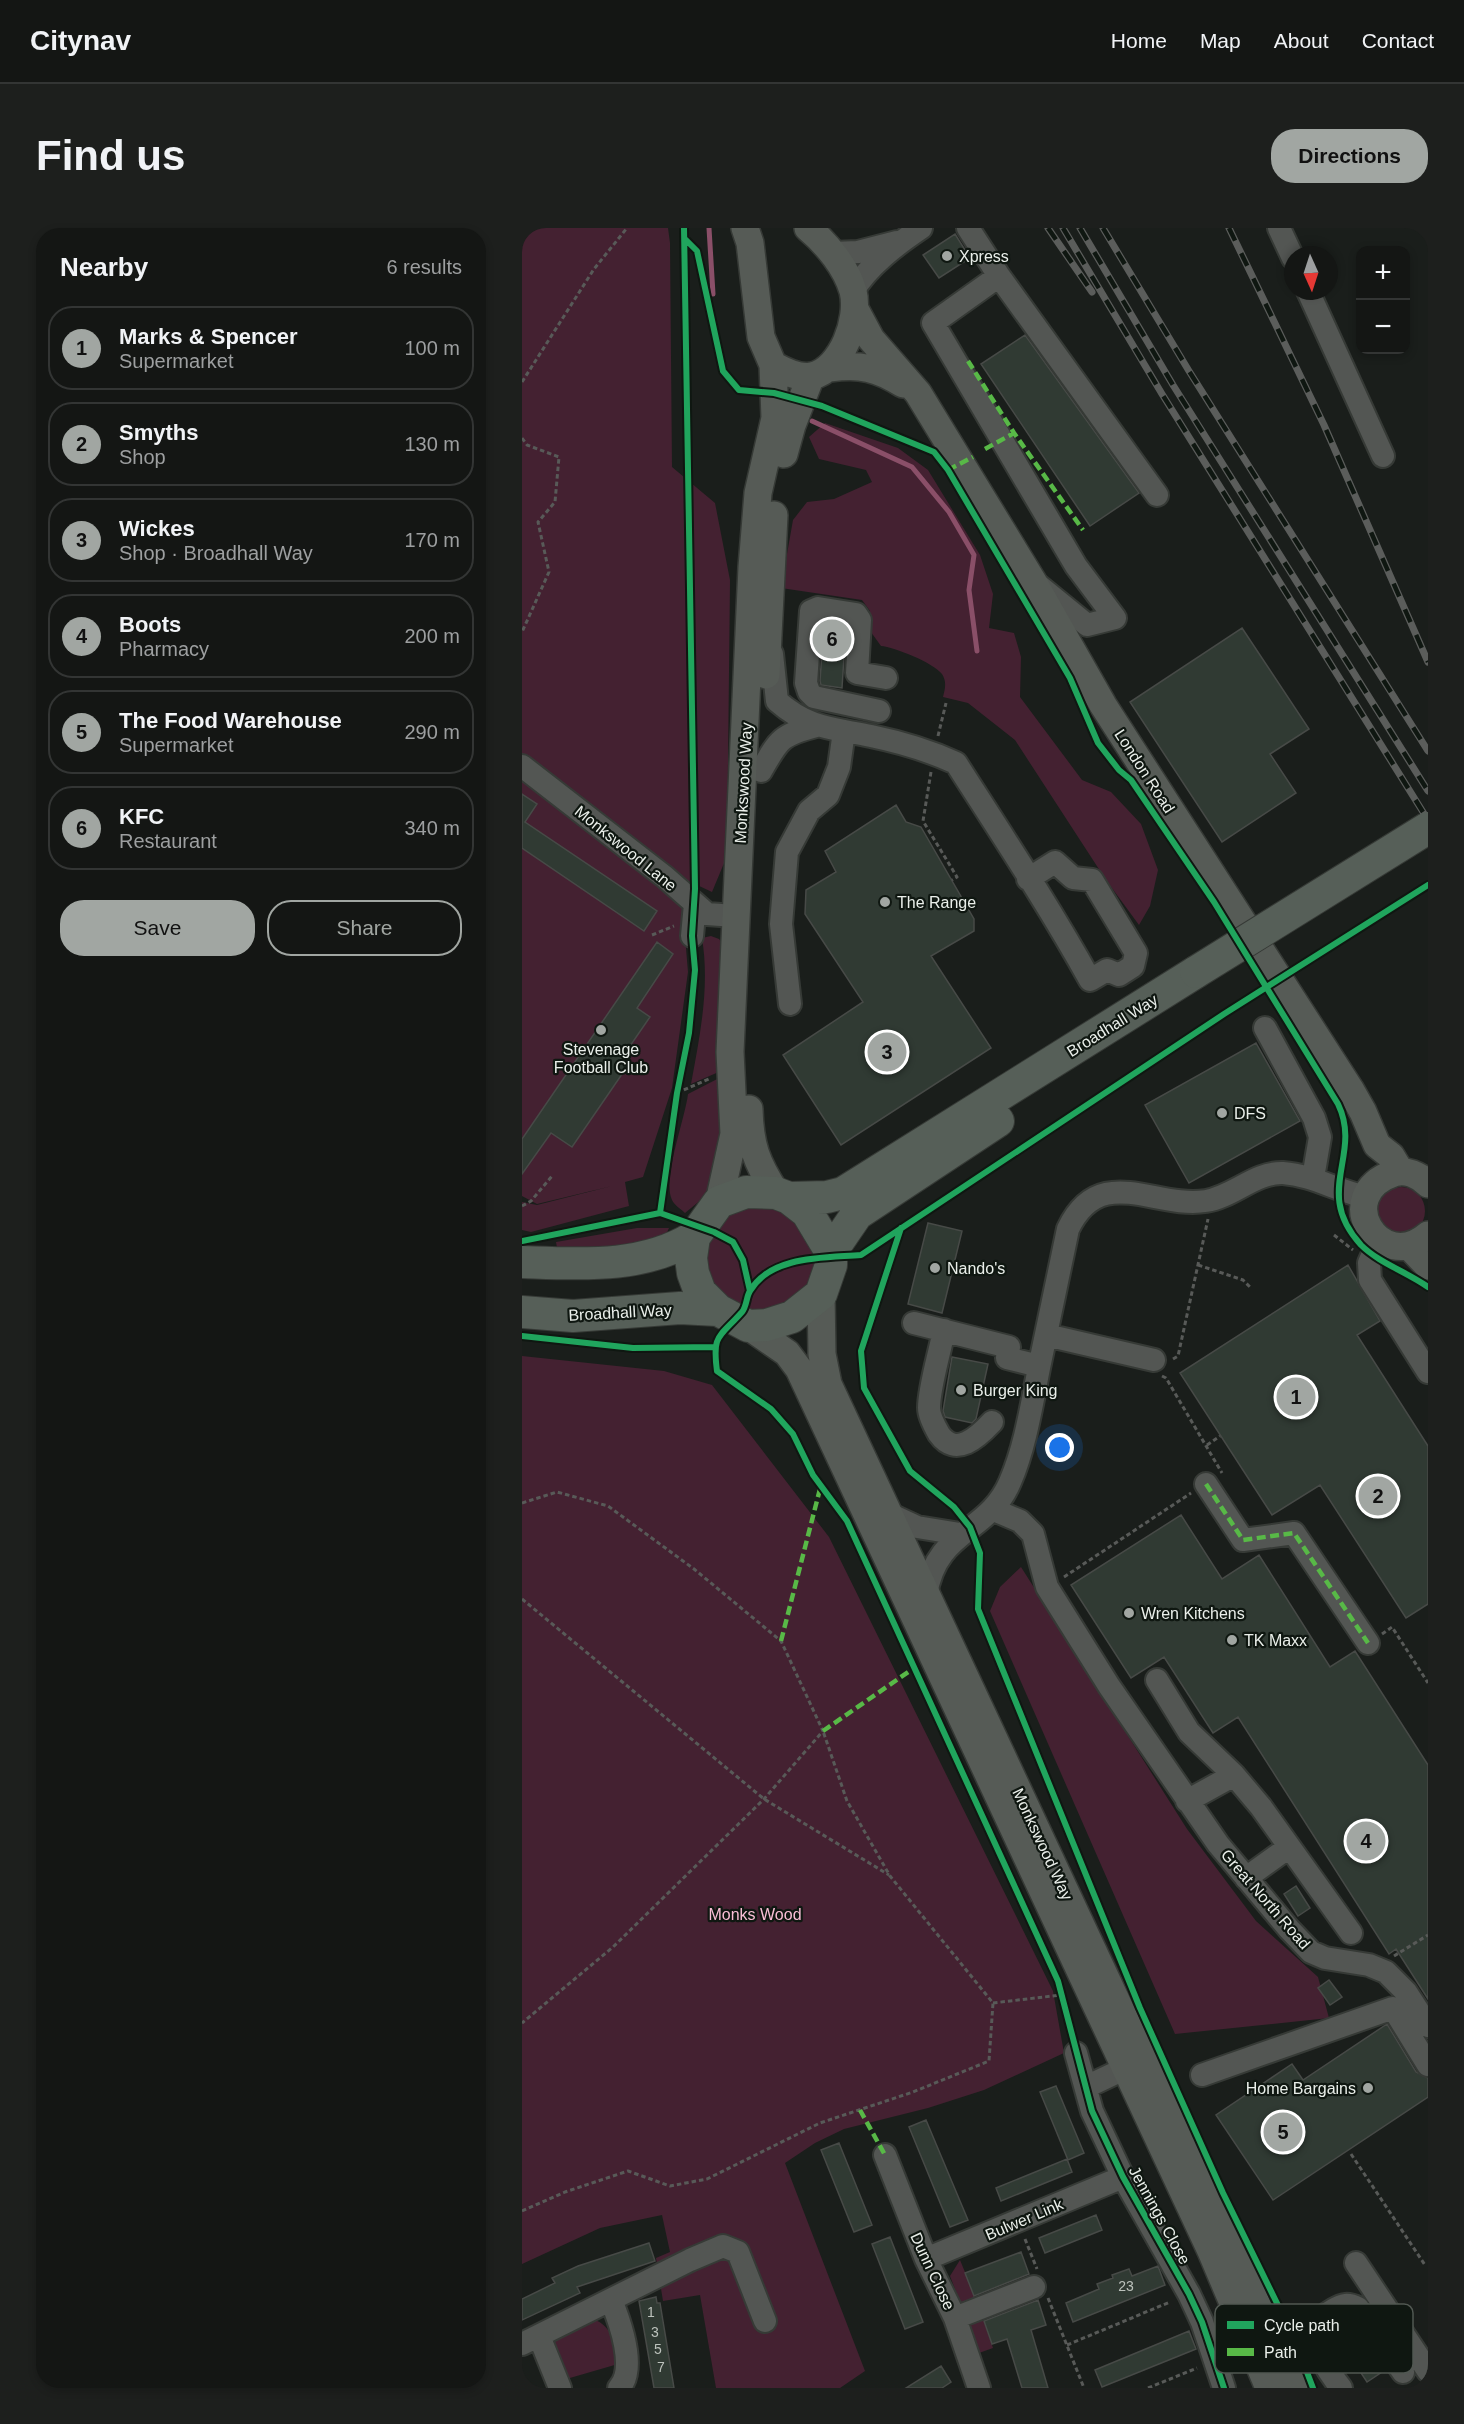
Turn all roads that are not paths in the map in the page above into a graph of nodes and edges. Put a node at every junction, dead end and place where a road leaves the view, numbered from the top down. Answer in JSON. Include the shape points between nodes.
{"nodes":[{"id":1,"x":808,"y":228,"type":"edge"},
{"id":2,"x":921,"y":228,"type":"edge"},
{"id":3,"x":968,"y":228,"type":"edge"},
{"id":4,"x":1279,"y":228,"type":"edge"},
{"id":5,"x":752,"y":233,"type":"edge"},
{"id":6,"x":901,"y":241,"type":"junction"},
{"id":7,"x":1287,"y":246,"type":"edge"},
{"id":8,"x":833,"y":253,"type":"junction"},
{"id":9,"x":999,"y":276,"type":"junction"},
{"id":10,"x":854,"y":300,"type":"junction"},
{"id":11,"x":1312,"y":300,"type":"edge"},
{"id":12,"x":773,"y":365,"type":"junction"},
{"id":13,"x":821,"y":372,"type":"junction"},
{"id":14,"x":918,"y":393,"type":"junction"},
{"id":15,"x":1383,"y":456,"type":"dead end"},
{"id":16,"x":1157,"y":495,"type":"dead end"},
{"id":17,"x":1032,"y":580,"type":"junction"},
{"id":18,"x":769,"y":623,"type":"junction"},
{"id":19,"x":886,"y":678,"type":"dead end"},
{"id":20,"x":879,"y":711,"type":"dead end"},
{"id":21,"x":816,"y":726,"type":"junction"},
{"id":22,"x":844,"y":731,"type":"junction"},
{"id":23,"x":522,"y":766,"type":"edge"},
{"id":24,"x":761,"y":771,"type":"junction"},
{"id":25,"x":1428,"y":828,"type":"edge"},
{"id":26,"x":1428,"y":853,"type":"edge"},
{"id":27,"x":1029,"y":879,"type":"junction"},
{"id":28,"x":695,"y":904,"type":"junction"},
{"id":29,"x":735,"y":916,"type":"junction"},
{"id":30,"x":692,"y":936,"type":"dead end"},
{"id":31,"x":1202,"y":981,"type":"junction"},
{"id":32,"x":790,"y":1004,"type":"dead end"},
{"id":33,"x":1265,"y":1028,"type":"dead end"},
{"id":34,"x":1377,"y":1145,"type":"junction"},
{"id":35,"x":1400,"y":1171,"type":"junction"},
{"id":36,"x":1313,"y":1178,"type":"junction"},
{"id":37,"x":1428,"y":1184,"type":"edge"},
{"id":38,"x":1369,"y":1191,"type":"junction"},
{"id":39,"x":782,"y":1196,"type":"junction"},
{"id":40,"x":719,"y":1202,"type":"junction"},
{"id":41,"x":694,"y":1237,"type":"junction"},
{"id":42,"x":1418,"y":1240,"type":"edge"},
{"id":43,"x":1374,"y":1251,"type":"junction"},
{"id":44,"x":831,"y":1252,"type":"junction"},
{"id":45,"x":522,"y":1262,"type":"edge"},
{"id":46,"x":1428,"y":1266,"type":"edge"},
{"id":47,"x":821,"y":1294,"type":"junction"},
{"id":48,"x":718,"y":1310,"type":"junction"},
{"id":49,"x":522,"y":1312,"type":"edge"},
{"id":50,"x":914,"y":1323,"type":"dead end"},
{"id":51,"x":748,"y":1326,"type":"junction"},
{"id":52,"x":944,"y":1330,"type":"junction"},
{"id":53,"x":1046,"y":1335,"type":"junction"},
{"id":54,"x":1164,"y":1363,"type":"road end"},
{"id":55,"x":1039,"y":1366,"type":"junction"},
{"id":56,"x":1428,"y":1372,"type":"edge"},
{"id":57,"x":993,"y":1422,"type":"dead end"},
{"id":58,"x":1206,"y":1484,"type":"road end"},
{"id":59,"x":994,"y":1510,"type":"junction"},
{"id":60,"x":889,"y":1514,"type":"junction"},
{"id":61,"x":960,"y":1534,"type":"junction"},
{"id":62,"x":926,"y":1595,"type":"junction"},
{"id":63,"x":1368,"y":1642,"type":"road end"},
{"id":64,"x":1157,"y":1680,"type":"dead end"},
{"id":65,"x":1234,"y":1775,"type":"junction"},
{"id":66,"x":1187,"y":1801,"type":"junction"},
{"id":67,"x":1289,"y":1847,"type":"junction"},
{"id":68,"x":1246,"y":1878,"type":"junction"},
{"id":69,"x":1351,"y":1933,"type":"dead end"},
{"id":70,"x":1428,"y":2026,"type":"edge"},
{"id":71,"x":1076,"y":2053,"type":"dead end"},
{"id":72,"x":1428,"y":2065,"type":"edge"},
{"id":73,"x":1126,"y":2068,"type":"junction"},
{"id":74,"x":1202,"y":2075,"type":"dead end"},
{"id":75,"x":1086,"y":2087,"type":"junction"},
{"id":76,"x":885,"y":2155,"type":"dead end"},
{"id":77,"x":1123,"y":2177,"type":"junction"},
{"id":78,"x":926,"y":2259,"type":"junction"},
{"id":79,"x":1356,"y":2263,"type":"dead end"},
{"id":80,"x":1040,"y":2285,"type":"road end"},
{"id":81,"x":611,"y":2300,"type":"junction"},
{"id":82,"x":1233,"y":2304,"type":"edge"},
{"id":83,"x":1257,"y":2304,"type":"edge"},
{"id":84,"x":1383,"y":2304,"type":"edge"},
{"id":85,"x":955,"y":2318,"type":"junction"},
{"id":86,"x":765,"y":2320,"type":"dead end"},
{"id":87,"x":530,"y":2340,"type":"edge"},
{"id":88,"x":1413,"y":2348,"type":"edge"},
{"id":89,"x":1215,"y":2361,"type":"edge"},
{"id":90,"x":1428,"y":2371,"type":"edge"},
{"id":91,"x":1219,"y":2373,"type":"edge"},
{"id":92,"x":1263,"y":2373,"type":"edge"},
{"id":93,"x":1287,"y":2373,"type":"edge"},
{"id":94,"x":1329,"y":2373,"type":"edge"},
{"id":95,"x":1344,"y":2373,"type":"edge"},
{"id":96,"x":560,"y":2388,"type":"edge"},
{"id":97,"x":619,"y":2388,"type":"edge"},
{"id":98,"x":979,"y":2388,"type":"edge"},
{"id":99,"x":1224,"y":2388,"type":"edge"},
{"id":100,"x":1269,"y":2388,"type":"edge"},
{"id":101,"x":1294,"y":2388,"type":"edge"},
{"id":102,"x":1341,"y":2388,"type":"edge"},
{"id":103,"x":1347,"y":2388,"type":"edge"}],
"edges":[{"from":1,"to":8,"type":"main road","name":"London Road"},
{"from":2,"to":6,"type":"street"},
{"from":3,"to":9,"type":"street"},
{"from":4,"to":7,"type":"street"},
{"from":5,"to":12,"type":"main road","via":[[761,337]]},
{"from":6,"to":8,"type":"street","via":[[858,252]]},
{"from":6,"to":10,"type":"street","via":[[861,277]]},
{"from":8,"to":10,"type":"main road","name":"London Road"},
{"from":9,"to":16,"type":"street"},
{"from":9,"to":17,"type":"street","via":[[933,323],[1076,566],[1115,618],[1087,626]]},
{"from":10,"to":13,"type":"main road","name":"Monkswood Way","via":[[851,326]]},
{"from":10,"to":14,"type":"main road","name":"London Road","via":[[871,339]]},
{"from":11,"to":15,"type":"street"},
{"from":12,"to":13,"type":"main road","name":"London Road","via":[[790,374]]},
{"from":12,"to":29,"type":"main road","name":"Monkswood Way","via":[[775,418],[758,493],[752,567]]},
{"from":13,"to":14,"type":"main road","name":"London Road","via":[[854,365],[880,370]]},
{"from":13,"to":18,"type":"main road","name":"Monkswood Way","via":[[792,425],[781,463],[774,503]]},
{"from":14,"to":17,"type":"main road","name":"London Road"},
{"from":17,"to":34,"type":"main road","name":"London Road","via":[[1103,705],[1354,1097]]},
{"from":18,"to":21,"type":"street","via":[[777,700]]},
{"from":18,"to":24,"type":"main road","name":"Monkswood Way"},
{"from":19,"to":20,"type":"street","via":[[857,673],[860,620],[856,614],[818,608],[811,611],[806,683],[809,692],[814,697]]},
{"from":21,"to":22,"type":"street"},
{"from":21,"to":24,"type":"street","via":[[788,733],[775,746]]},
{"from":22,"to":27,"type":"street","via":[[956,763]]},
{"from":22,"to":32,"type":"street","via":[[839,766],[828,795],[809,811],[787,852],[781,924]]},
{"from":23,"to":28,"type":"street","name":"Monkswood Lane"},
{"from":24,"to":39,"type":"main road","name":"Monkswood Way","via":[[746,1052],[750,1140],[759,1166]]},
{"from":25,"to":31,"type":"highway","name":"Broadhall Way","bridge":true},
{"from":26,"to":31,"type":"highway","name":"Broadhall Way"},
{"from":27,"to":27,"type":"street","via":[[1055,862],[1072,878],[1092,880],[1136,953],[1133,966],[1119,975],[1107,970],[1090,980]]},
{"from":28,"to":29,"type":"street","name":"Monkswood Lane","via":[[707,914]]},
{"from":28,"to":30,"type":"street"},
{"from":29,"to":40,"type":"main road","name":"Monkswood Way","via":[[730,1052],[734,1134]]},
{"from":31,"to":39,"type":"highway","name":"Broadhall Way","via":[[843,1193],[827,1197]]},
{"from":31,"to":44,"type":"highway","name":"Broadhall Way","via":[[857,1214]]},
{"from":33,"to":36,"type":"street","via":[[1314,1118],[1320,1137]]},
{"from":34,"to":35,"type":"main road","name":"London Road","via":[[1391,1156]]},
{"from":34,"to":38,"type":"main road"},
{"from":35,"to":37,"type":"main road","via":[[1415,1174]]},
{"from":35,"to":38,"type":"main road","via":[[1380,1178]]},
{"from":36,"to":38,"type":"street"},
{"from":36,"to":53,"type":"street","via":[[1280,1173],[1262,1177],[1221,1197],[1189,1202],[1116,1191],[1101,1195],[1086,1204],[1068,1229]]},
{"from":38,"to":43,"type":"main road","via":[[1364,1209]]},
{"from":39,"to":40,"type":"highway","via":[[746,1192]]},
{"from":39,"to":44,"type":"highway","via":[[807,1212]]},
{"from":40,"to":41,"type":"highway"},
{"from":41,"to":45,"type":"highway","via":[[678,1247],[643,1258],[580,1264]]},
{"from":41,"to":48,"type":"highway","via":[[693,1274],[700,1292]]},
{"from":42,"to":43,"type":"main road"},
{"from":42,"to":46,"type":"main road"},
{"from":43,"to":56,"type":"street","via":[[1370,1280]]},
{"from":44,"to":47,"type":"highway","via":[[831,1265]]},
{"from":47,"to":51,"type":"highway","via":[[792,1317]]},
{"from":47,"to":60,"type":"main road","name":"Monkswood Way","via":[[822,1354],[828,1384]]},
{"from":48,"to":49,"type":"highway","name":"Broadhall Way","via":[[680,1308],[573,1316]]},
{"from":48,"to":51,"type":"highway"},
{"from":50,"to":52,"type":"street"},
{"from":51,"to":73,"type":"main road","name":"Monkswood Way","via":[[787,1353],[799,1369]]},
{"from":52,"to":55,"type":"street","via":[[1009,1347],[1007,1358]]},
{"from":52,"to":57,"type":"street","via":[[929,1409],[935,1427],[943,1439],[963,1445]]},
{"from":53,"to":54,"type":"street"},
{"from":53,"to":55,"type":"street"},
{"from":55,"to":59,"type":"street","via":[[1010,1482]]},
{"from":58,"to":63,"type":"street","via":[[1243,1540],[1294,1533]]},
{"from":59,"to":61,"type":"street"},
{"from":59,"to":66,"type":"street","name":"Great North Road","via":[[1020,1521],[1034,1534],[1047,1587]]},
{"from":60,"to":61,"type":"street","via":[[917,1527]]},
{"from":60,"to":62,"type":"main road","name":"Monkswood Way"},
{"from":61,"to":62,"type":"street","via":[[937,1559]]},
{"from":62,"to":83,"type":"main road","name":"Monkswood Way"},
{"from":64,"to":65,"type":"street","via":[[1189,1732]]},
{"from":65,"to":66,"type":"street"},
{"from":65,"to":67,"type":"street"},
{"from":66,"to":68,"type":"street","name":"Great North Road"},
{"from":67,"to":68,"type":"street"},
{"from":67,"to":69,"type":"street"},
{"from":68,"to":70,"type":"street","name":"Great North Road","via":[[1311,1952],[1386,1972],[1406,1992]]},
{"from":71,"to":75,"type":"street","name":"Jennings Close"},
{"from":72,"to":74,"type":"street","via":[[1393,2008]]},
{"from":73,"to":75,"type":"street"},
{"from":73,"to":82,"type":"main road","name":"Monkswood Way"},
{"from":75,"to":77,"type":"street","name":"Jennings Close","via":[[1092,2110]]},
{"from":76,"to":78,"type":"street","name":"Dunn Close"},
{"from":77,"to":78,"type":"street","name":"Bulwer Link"},
{"from":77,"to":89,"type":"street","name":"Jennings Close","via":[[1189,2294]]},
{"from":78,"to":85,"type":"street","name":"Dunn Close"},
{"from":79,"to":84,"type":"street"},
{"from":80,"to":85,"type":"street"},
{"from":81,"to":86,"type":"street","via":[[723,2246],[738,2252]]},
{"from":81,"to":87,"type":"street"},
{"from":81,"to":97,"type":"street","via":[[622,2326],[627,2367]]},
{"from":85,"to":98,"type":"street","name":"Dunn Close"},
{"from":87,"to":96,"type":"street"},
{"from":88,"to":90,"type":"street"},
{"from":91,"to":99,"type":"street","name":"Jennings Close"},
{"from":92,"to":100,"type":"main road","name":"Monkswood Way"},
{"from":93,"to":101,"type":"main road","name":"Monkswood Way"},
{"from":94,"to":102,"type":"street"},
{"from":95,"to":103,"type":"street"}]}
